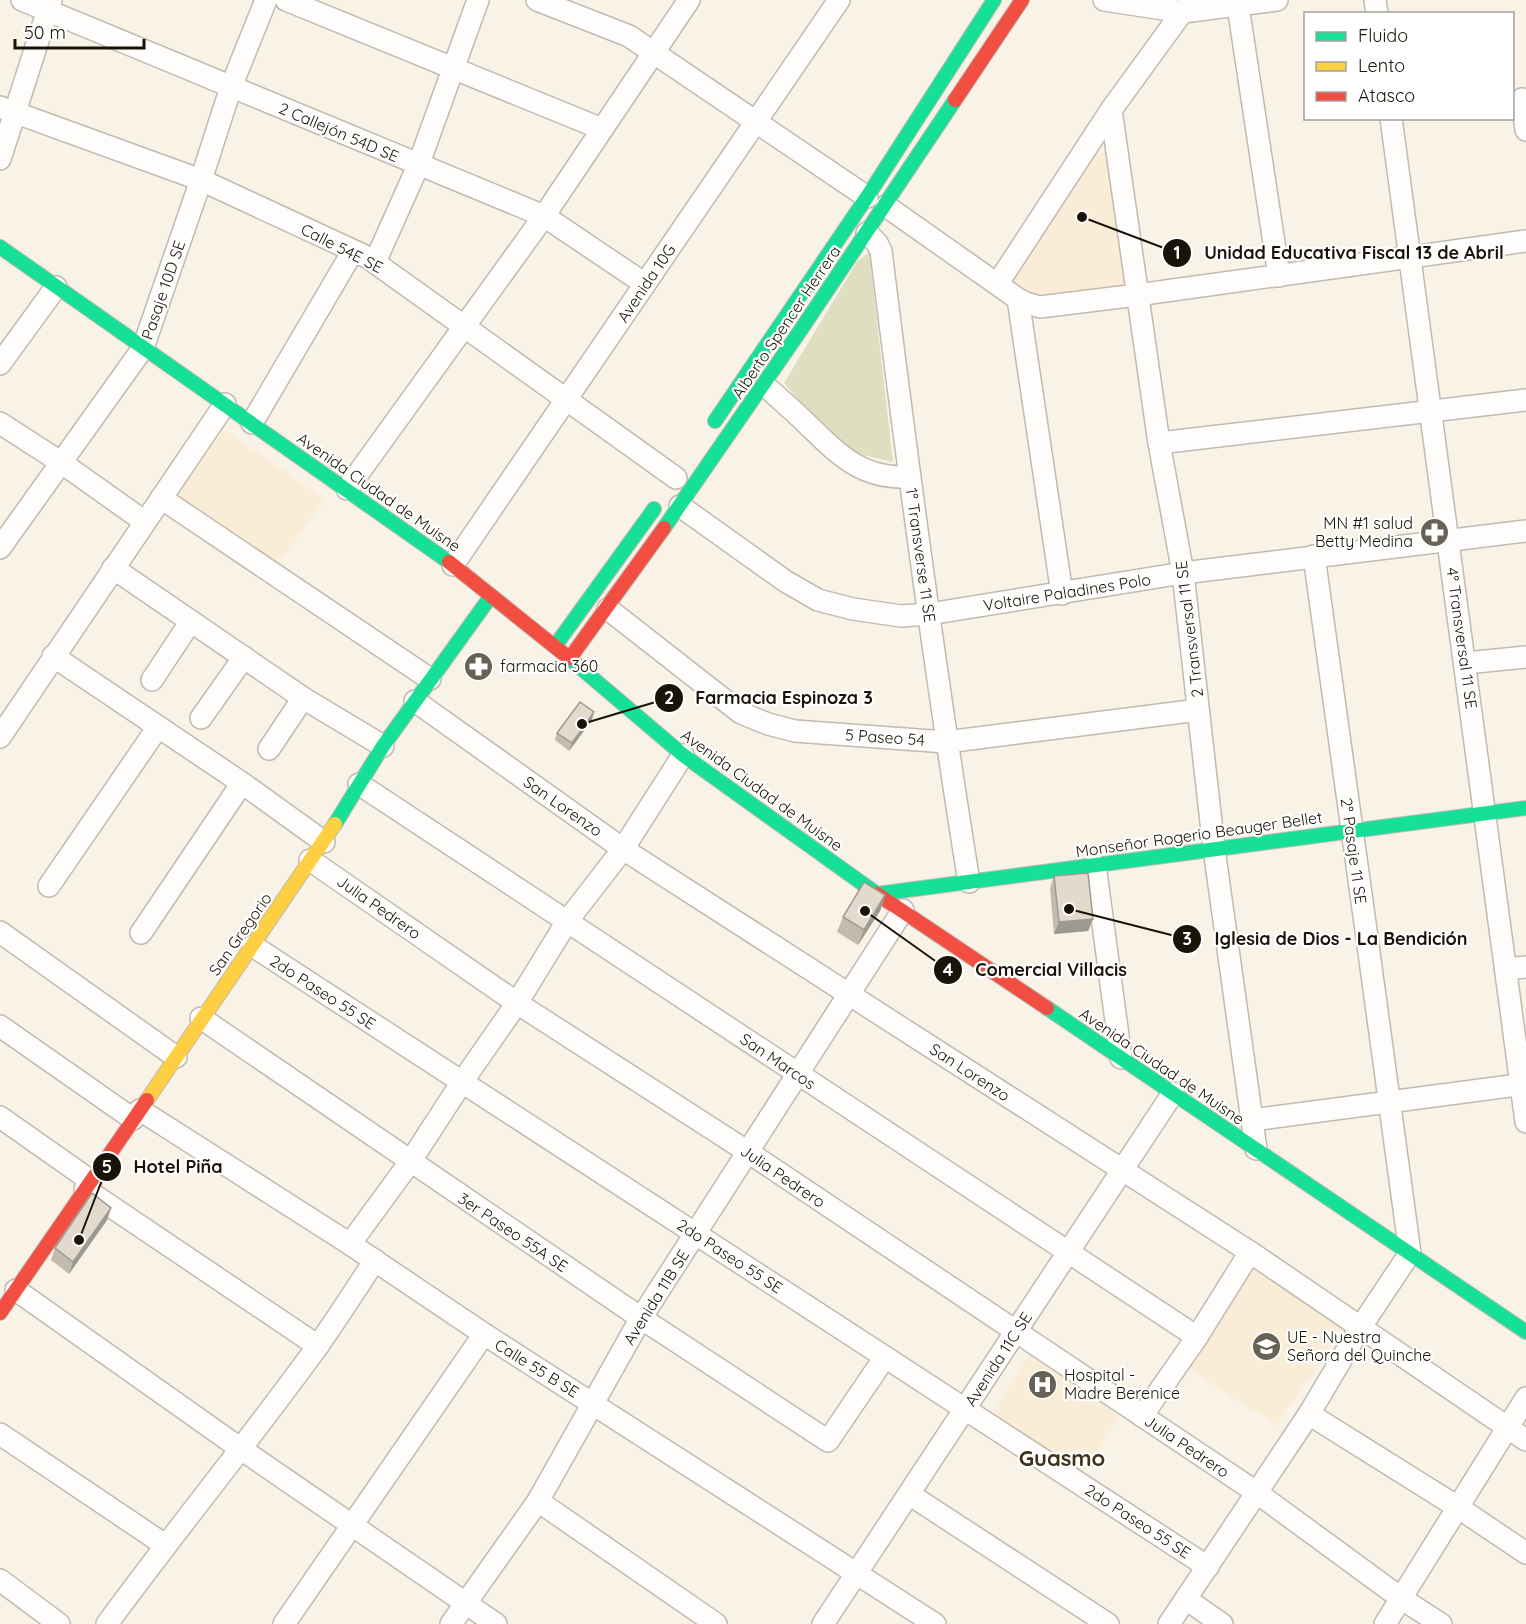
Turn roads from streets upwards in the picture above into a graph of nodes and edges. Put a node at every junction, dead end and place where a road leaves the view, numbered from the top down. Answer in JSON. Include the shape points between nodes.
{"nodes":[{"id":1,"x":22,"y":0,"type":"edge"},
{"id":2,"x":266,"y":0,"type":"edge"},
{"id":3,"x":286,"y":0,"type":"edge"},
{"id":4,"x":478,"y":0,"type":"edge"},
{"id":5,"x":537,"y":0,"type":"edge"},
{"id":6,"x":689,"y":0,"type":"edge"},
{"id":7,"x":839,"y":0,"type":"edge"},
{"id":8,"x":993,"y":0,"type":"edge"},
{"id":9,"x":1022,"y":0,"type":"edge"},
{"id":10,"x":1104,"y":0,"type":"edge"},
{"id":11,"x":1276,"y":0,"type":"edge"},
{"id":12,"x":50,"y":5,"type":"edge"},
{"id":13,"x":1187,"y":6,"type":"edge"},
{"id":14,"x":1238,"y":6,"type":"junction"},
{"id":15,"x":654,"y":53,"type":"junction"},
{"id":16,"x":454,"y":68,"type":"junction"},
{"id":17,"x":231,"y":87,"type":"junction"},
{"id":18,"x":8,"y":110,"type":"edge"},
{"id":19,"x":1111,"y":110,"type":"junction"},
{"id":20,"x":1391,"y":120,"type":"edge"},
{"id":21,"x":756,"y":122,"type":"junction"},
{"id":22,"x":602,"y":129,"type":"junction"},
{"id":23,"x":0,"y":159,"type":"edge"},
{"id":24,"x":418,"y":165,"type":"junction"},
{"id":25,"x":201,"y":180,"type":"junction"},
{"id":26,"x":877,"y":201,"type":"junction"},
{"id":27,"x":544,"y":216,"type":"junction"},
{"id":28,"x":867,"y":233,"type":"junction"},
{"id":29,"x":1526,"y":242,"type":"edge"},
{"id":30,"x":0,"y":247,"type":"edge"},
{"id":31,"x":353,"y":251,"type":"junction"},
{"id":32,"x":1410,"y":258,"type":"junction"},
{"id":33,"x":375,"y":262,"type":"junction"},
{"id":34,"x":1279,"y":276,"type":"junction"},
{"id":35,"x":998,"y":283,"type":"junction"},
{"id":36,"x":645,"y":284,"type":"junction"},
{"id":37,"x":56,"y":287,"type":"junction"},
{"id":38,"x":1137,"y":296,"type":"junction"},
{"id":39,"x":1018,"y":299,"type":"junction"},
{"id":40,"x":465,"y":325,"type":"junction"},
{"id":41,"x":143,"y":348,"type":"junction"},
{"id":42,"x":0,"y":364,"type":"edge"},
{"id":43,"x":770,"y":390,"type":"dead end"},
{"id":44,"x":567,"y":399,"type":"junction"},
{"id":45,"x":1526,"y":400,"type":"edge"},
{"id":46,"x":225,"y":404,"type":"junction"},
{"id":47,"x":1431,"y":411,"type":"junction"},
{"id":48,"x":0,"y":423,"type":"edge"},
{"id":49,"x":252,"y":423,"type":"junction"},
{"id":50,"x":709,"y":429,"type":"dead end"},
{"id":51,"x":1159,"y":443,"type":"junction"},
{"id":52,"x":62,"y":463,"type":"junction"},
{"id":53,"x":909,"y":477,"type":"junction"},
{"id":54,"x":674,"y":487,"type":"junction"},
{"id":55,"x":347,"y":489,"type":"junction"},
{"id":56,"x":161,"y":498,"type":"junction"},
{"id":57,"x":145,"y":522,"type":"junction"},
{"id":58,"x":1526,"y":531,"type":"edge"},
{"id":59,"x":1449,"y":542,"type":"junction"},
{"id":60,"x":0,"y":548,"type":"edge"},
{"id":61,"x":1314,"y":556,"type":"junction"},
{"id":62,"x":453,"y":565,"type":"junction"},
{"id":63,"x":113,"y":568,"type":"junction"},
{"id":64,"x":1183,"y":573,"type":"junction"},
{"id":65,"x":1062,"y":594,"type":"junction"},
{"id":66,"x":491,"y":596,"type":"junction"},
{"id":67,"x":608,"y":609,"type":"junction"},
{"id":68,"x":929,"y":614,"type":"junction"},
{"id":69,"x":191,"y":621,"type":"junction"},
{"id":70,"x":555,"y":646,"type":"junction"},
{"id":71,"x":53,"y":656,"type":"junction"},
{"id":72,"x":244,"y":657,"type":"junction"},
{"id":73,"x":1526,"y":657,"type":"edge"},
{"id":74,"x":570,"y":658,"type":"junction"},
{"id":75,"x":1466,"y":663,"type":"junction"},
{"id":76,"x":152,"y":680,"type":"dead end"},
{"id":77,"x":430,"y":680,"type":"junction"},
{"id":78,"x":303,"y":698,"type":"junction"},
{"id":79,"x":415,"y":701,"type":"junction"},
{"id":80,"x":1198,"y":710,"type":"junction"},
{"id":81,"x":201,"y":718,"type":"dead end"},
{"id":82,"x":158,"y":727,"type":"junction"},
{"id":83,"x":0,"y":737,"type":"edge"},
{"id":84,"x":946,"y":742,"type":"junction"},
{"id":85,"x":383,"y":746,"type":"junction"},
{"id":86,"x":269,"y":749,"type":"dead end"},
{"id":87,"x":683,"y":755,"type":"junction"},
{"id":88,"x":242,"y":783,"type":"junction"},
{"id":89,"x":359,"y":784,"type":"junction"},
{"id":90,"x":1526,"y":808,"type":"edge"},
{"id":91,"x":1486,"y":813,"type":"junction"},
{"id":92,"x":1351,"y":831,"type":"junction"},
{"id":93,"x":324,"y":842,"type":"junction"},
{"id":94,"x":622,"y":849,"type":"junction"},
{"id":95,"x":1214,"y":849,"type":"junction"},
{"id":96,"x":310,"y":860,"type":"junction"},
{"id":97,"x":1095,"y":865,"type":"junction"},
{"id":98,"x":969,"y":882,"type":"junction"},
{"id":99,"x":49,"y":886,"type":"dead end"},
{"id":100,"x":877,"y":894,"type":"junction"},
{"id":101,"x":903,"y":910,"type":"junction"},
{"id":102,"x":568,"y":920,"type":"junction"},
{"id":103,"x":0,"y":932,"type":"edge"},
{"id":104,"x":141,"y":933,"type":"dead end"},
{"id":105,"x":253,"y":946,"type":"junction"},
{"id":106,"x":1516,"y":968,"type":"edge"},
{"id":107,"x":849,"y":994,"type":"junction"},
{"id":108,"x":517,"y":1003,"type":"junction"},
{"id":109,"x":201,"y":1018,"type":"junction"},
{"id":110,"x":0,"y":1026,"type":"edge"},
{"id":111,"x":176,"y":1057,"type":"junction"},
{"id":112,"x":1121,"y":1058,"type":"junction"},
{"id":113,"x":797,"y":1074,"type":"junction"},
{"id":114,"x":462,"y":1083,"type":"junction"},
{"id":115,"x":1524,"y":1084,"type":"edge"},
{"id":116,"x":1173,"y":1093,"type":"junction"},
{"id":117,"x":1390,"y":1102,"type":"junction"},
{"id":118,"x":136,"y":1114,"type":"junction"},
{"id":119,"x":0,"y":1117,"type":"edge"},
{"id":120,"x":1252,"y":1120,"type":"junction"},
{"id":121,"x":1526,"y":1122,"type":"edge"},
{"id":122,"x":1256,"y":1149,"type":"junction"},
{"id":123,"x":748,"y":1152,"type":"junction"},
{"id":124,"x":410,"y":1162,"type":"junction"},
{"id":125,"x":1122,"y":1170,"type":"junction"},
{"id":126,"x":88,"y":1185,"type":"junction"},
{"id":127,"x":696,"y":1233,"type":"junction"},
{"id":128,"x":350,"y":1244,"type":"junction"},
{"id":129,"x":1069,"y":1251,"type":"junction"},
{"id":130,"x":1250,"y":1252,"type":"junction"},
{"id":131,"x":1410,"y":1253,"type":"junction"},
{"id":132,"x":375,"y":1260,"type":"junction"},
{"id":133,"x":16,"y":1290,"type":"junction"},
{"id":134,"x":0,"y":1313,"type":"edge"},
{"id":135,"x":641,"y":1318,"type":"junction"},
{"id":136,"x":1360,"y":1328,"type":"junction"},
{"id":137,"x":1015,"y":1332,"type":"junction"},
{"id":138,"x":1526,"y":1332,"type":"edge"},
{"id":139,"x":484,"y":1334,"type":"junction"},
{"id":140,"x":1197,"y":1337,"type":"junction"},
{"id":141,"x":318,"y":1346,"type":"junction"},
{"id":142,"x":885,"y":1357,"type":"junction"},
{"id":143,"x":1526,"y":1398,"type":"edge"},
{"id":144,"x":593,"y":1403,"type":"junction"},
{"id":145,"x":965,"y":1409,"type":"junction"},
{"id":146,"x":1309,"y":1414,"type":"junction"},
{"id":147,"x":1142,"y":1416,"type":"junction"},
{"id":148,"x":1507,"y":1428,"type":"junction"},
{"id":149,"x":0,"y":1434,"type":"edge"},
{"id":150,"x":1526,"y":1440,"type":"edge"},
{"id":151,"x":241,"y":1449,"type":"junction"},
{"id":152,"x":1256,"y":1492,"type":"junction"},
{"id":153,"x":909,"y":1494,"type":"junction"},
{"id":154,"x":538,"y":1501,"type":"junction"},
{"id":155,"x":1459,"y":1508,"type":"junction"},
{"id":156,"x":351,"y":1526,"type":"junction"},
{"id":157,"x":165,"y":1545,"type":"junction"},
{"id":158,"x":1526,"y":1553,"type":"edge"},
{"id":159,"x":1208,"y":1567,"type":"junction"},
{"id":160,"x":856,"y":1573,"type":"junction"},
{"id":161,"x":0,"y":1580,"type":"edge"},
{"id":162,"x":1186,"y":1599,"type":"junction"},
{"id":163,"x":1402,"y":1599,"type":"junction"},
{"id":164,"x":466,"y":1603,"type":"junction"},
{"id":165,"x":59,"y":1624,"type":"edge"},
{"id":166,"x":107,"y":1624,"type":"edge"},
{"id":167,"x":284,"y":1624,"type":"edge"},
{"id":168,"x":451,"y":1624,"type":"edge"},
{"id":169,"x":496,"y":1624,"type":"edge"},
{"id":170,"x":716,"y":1624,"type":"edge"},
{"id":171,"x":823,"y":1624,"type":"edge"},
{"id":172,"x":935,"y":1624,"type":"edge"},
{"id":173,"x":1108,"y":1624,"type":"edge"},
{"id":174,"x":1169,"y":1624,"type":"edge"},
{"id":175,"x":1222,"y":1624,"type":"edge"},
{"id":176,"x":1385,"y":1624,"type":"edge"},
{"id":177,"x":1441,"y":1624,"type":"edge"}],
"edges":[{"from":1,"to":12,"type":"street","name":"2 Callejón 54D SE"},
{"from":2,"to":17,"type":"street","name":"Pasaje 10D SE"},
{"from":3,"to":16,"type":"street"},
{"from":4,"to":16,"type":"street"},
{"from":5,"to":15,"type":"street","via":[[628,36]]},
{"from":6,"to":15,"type":"street"},
{"from":7,"to":21,"type":"street","name":"Avenida 10G"},
{"from":8,"to":26,"type":"street","name":"Alberto Spencer Herrera"},
{"from":9,"to":26,"type":"street","name":"Alberto Spencer Herrera"},
{"from":10,"to":13,"type":"street"},
{"from":11,"to":14,"type":"street"},
{"from":12,"to":17,"type":"street","name":"2 Callejón 54D SE"},
{"from":12,"to":18,"type":"street"},
{"from":13,"to":14,"type":"street"},
{"from":13,"to":19,"type":"street"},
{"from":14,"to":34,"type":"street"},
{"from":15,"to":21,"type":"street"},
{"from":15,"to":22,"type":"street"},
{"from":16,"to":22,"type":"street"},
{"from":16,"to":24,"type":"street"},
{"from":17,"to":24,"type":"street","name":"2 Callejón 54D SE"},
{"from":17,"to":25,"type":"street","name":"Pasaje 10D SE"},
{"from":18,"to":23,"type":"street"},
{"from":18,"to":25,"type":"street","name":"Calle 54E SE"},
{"from":19,"to":35,"type":"street"},
{"from":19,"to":38,"type":"street","name":"2 Transversal 11 SE"},
{"from":20,"to":32,"type":"street","name":"4° Transversal 11 SE"},
{"from":21,"to":26,"type":"street"},
{"from":21,"to":36,"type":"street","name":"Avenida 10G"},
{"from":22,"to":27,"type":"street"},
{"from":24,"to":27,"type":"street","name":"2 Callejón 54D SE"},
{"from":24,"to":33,"type":"street"},
{"from":25,"to":31,"type":"street","name":"Calle 54E SE"},
{"from":25,"to":41,"type":"street","name":"Pasaje 10D SE"},
{"from":26,"to":28,"type":"street","name":"Alberto Spencer Herrera"},
{"from":26,"to":35,"type":"street"},
{"from":26,"to":50,"type":"street","name":"Alberto Spencer Herrera"},
{"from":27,"to":36,"type":"street","name":"2 Callejón 54D SE"},
{"from":27,"to":40,"type":"street"},
{"from":28,"to":53,"type":"street","name":"1° Transverse 11 SE","via":[[881,251]]},
{"from":28,"to":54,"type":"street","name":"Alberto Spencer Herrera"},
{"from":29,"to":32,"type":"street"},
{"from":30,"to":37,"type":"street","name":"Avenida Ciudad de Muisne"},
{"from":31,"to":33,"type":"street","name":"Calle 54E SE"},
{"from":31,"to":49,"type":"street"},
{"from":32,"to":34,"type":"street"},
{"from":32,"to":47,"type":"street","name":"4° Transversal 11 SE"},
{"from":33,"to":40,"type":"street","name":"Calle 54E SE"},
{"from":34,"to":38,"type":"street"},
{"from":35,"to":39,"type":"street"},
{"from":36,"to":44,"type":"street","name":"Avenida 10G"},
{"from":37,"to":41,"type":"street","name":"Avenida Ciudad de Muisne"},
{"from":37,"to":42,"type":"street"},
{"from":38,"to":39,"type":"street","via":[[1040,307]]},
{"from":38,"to":51,"type":"street","name":"2 Transversal 11 SE"},
{"from":39,"to":65,"type":"street"},
{"from":40,"to":44,"type":"street","name":"Calle 54E SE"},
{"from":40,"to":55,"type":"street"},
{"from":41,"to":46,"type":"street","name":"Avenida Ciudad de Muisne"},
{"from":41,"to":52,"type":"street","name":"Pasaje 10D SE"},
{"from":43,"to":53,"type":"street","via":[[854,465],[886,477]]},
{"from":44,"to":54,"type":"street","name":"Calle 54E SE"},
{"from":44,"to":62,"type":"street","name":"Avenida 10G"},
{"from":45,"to":47,"type":"street"},
{"from":46,"to":49,"type":"street","name":"Avenida Ciudad de Muisne"},
{"from":46,"to":56,"type":"street"},
{"from":47,"to":51,"type":"street"},
{"from":47,"to":59,"type":"street","name":"4° Transversal 11 SE"},
{"from":48,"to":52,"type":"street"},
{"from":49,"to":55,"type":"street","name":"Avenida Ciudad de Muisne"},
{"from":51,"to":64,"type":"street","name":"2 Transversal 11 SE"},
{"from":52,"to":57,"type":"street"},
{"from":52,"to":60,"type":"street","name":"Pasaje 10D SE"},
{"from":53,"to":68,"type":"street","name":"1° Transverse 11 SE"},
{"from":54,"to":67,"type":"street","name":"Alberto Spencer Herrera"},
{"from":54,"to":68,"type":"street","name":"Voltaire Paladines Polo","via":[[785,581],[818,600],[901,616]]},
{"from":54,"to":70,"type":"street","name":"Alberto Spencer Herrera"},
{"from":55,"to":62,"type":"street","name":"Avenida Ciudad de Muisne"},
{"from":56,"to":57,"type":"street"},
{"from":56,"to":77,"type":"street"},
{"from":57,"to":63,"type":"street"},
{"from":58,"to":59,"type":"street","name":"Voltaire Paladines Polo"},
{"from":59,"to":61,"type":"street","name":"Voltaire Paladines Polo"},
{"from":59,"to":75,"type":"street","name":"4° Transversal 11 SE"},
{"from":61,"to":64,"type":"street","name":"Voltaire Paladines Polo"},
{"from":61,"to":92,"type":"street","name":"2° Pasaje 11 SE"},
{"from":62,"to":66,"type":"street","name":"Avenida Ciudad de Muisne"},
{"from":63,"to":69,"type":"street"},
{"from":63,"to":71,"type":"street"},
{"from":64,"to":65,"type":"street","name":"Voltaire Paladines Polo"},
{"from":64,"to":80,"type":"street","name":"2 Transversal 11 SE"},
{"from":65,"to":68,"type":"street","name":"Voltaire Paladines Polo"},
{"from":66,"to":70,"type":"street","name":"Avenida Ciudad de Muisne"},
{"from":66,"to":77,"type":"street","name":"San Gregorio"},
{"from":67,"to":74,"type":"street","name":"Alberto Spencer Herrera"},
{"from":67,"to":84,"type":"street","name":"5 Paseo 54","via":[[741,713],[768,724],[795,731]]},
{"from":68,"to":84,"type":"street","name":"1° Transverse 11 SE"},
{"from":69,"to":72,"type":"street"},
{"from":69,"to":76,"type":"street"},
{"from":70,"to":74,"type":"street","name":"Avenida Ciudad de Muisne"},
{"from":71,"to":82,"type":"street"},
{"from":71,"to":83,"type":"street"},
{"from":72,"to":78,"type":"street"},
{"from":72,"to":81,"type":"street"},
{"from":73,"to":75,"type":"street"},
{"from":74,"to":87,"type":"street","name":"Avenida Ciudad de Muisne"},
{"from":75,"to":91,"type":"street","name":"4° Transversal 11 SE"},
{"from":77,"to":79,"type":"street","name":"San Gregorio"},
{"from":78,"to":85,"type":"street"},
{"from":78,"to":86,"type":"street"},
{"from":79,"to":85,"type":"street","name":"San Gregorio"},
{"from":79,"to":94,"type":"street","name":"San Lorenzo"},
{"from":80,"to":84,"type":"street","name":"5 Paseo 54"},
{"from":80,"to":95,"type":"street","name":"2 Transversal 11 SE"},
{"from":82,"to":88,"type":"street"},
{"from":82,"to":99,"type":"street"},
{"from":84,"to":98,"type":"street","name":"1° Transverse 11 SE"},
{"from":85,"to":89,"type":"street","name":"San Gregorio"},
{"from":87,"to":94,"type":"street"},
{"from":87,"to":100,"type":"street","name":"Avenida Ciudad de Muisne"},
{"from":88,"to":93,"type":"street"},
{"from":88,"to":104,"type":"street"},
{"from":89,"to":93,"type":"street","name":"San Gregorio"},
{"from":89,"to":102,"type":"street","name":"San Marcos"},
{"from":90,"to":91,"type":"street","name":"Monseñor Rogerio Beauger Bellet"},
{"from":91,"to":92,"type":"street","name":"Monseñor Rogerio Beauger Bellet"},
{"from":91,"to":106,"type":"street","name":"4° Transversal 11 SE"},
{"from":92,"to":95,"type":"street","name":"Monseñor Rogerio Beauger Bellet"},
{"from":92,"to":117,"type":"street","name":"2° Pasaje 11 SE"},
{"from":93,"to":96,"type":"street","name":"San Gregorio"},
{"from":94,"to":102,"type":"street"},
{"from":94,"to":107,"type":"street","name":"San Lorenzo"},
{"from":95,"to":97,"type":"street","name":"Monseñor Rogerio Beauger Bellet"},
{"from":95,"to":120,"type":"street","name":"2 Transversal 11 SE"},
{"from":96,"to":105,"type":"street","name":"San Gregorio"},
{"from":96,"to":108,"type":"street","name":"Julia Pedrero"},
{"from":97,"to":98,"type":"street","name":"Monseñor Rogerio Beauger Bellet"},
{"from":97,"to":112,"type":"street"},
{"from":98,"to":100,"type":"street","name":"Monseñor Rogerio Beauger Bellet"},
{"from":100,"to":101,"type":"street","name":"Avenida Ciudad de Muisne"},
{"from":101,"to":107,"type":"street","name":"Avenida 11B SE"},
{"from":101,"to":112,"type":"street","name":"Avenida Ciudad de Muisne"},
{"from":102,"to":108,"type":"street"},
{"from":102,"to":113,"type":"street","name":"San Marcos"},
{"from":103,"to":111,"type":"street"},
{"from":105,"to":109,"type":"street","name":"San Gregorio"},
{"from":105,"to":114,"type":"street","name":"2do Paseo 55 SE"},
{"from":106,"to":115,"type":"street","name":"4° Transversal 11 SE"},
{"from":107,"to":113,"type":"street","name":"Avenida 11B SE"},
{"from":107,"to":125,"type":"street","name":"San Lorenzo"},
{"from":108,"to":114,"type":"street"},
{"from":108,"to":123,"type":"street","name":"Julia Pedrero"},
{"from":109,"to":111,"type":"street","name":"San Gregorio"},
{"from":109,"to":124,"type":"street","name":"3er Paseo 55A SE"},
{"from":110,"to":118,"type":"street","name":"Calle 55 B SE"},
{"from":111,"to":118,"type":"street","name":"San Gregorio"},
{"from":112,"to":116,"type":"street","name":"Avenida Ciudad de Muisne"},
{"from":113,"to":123,"type":"street","name":"Avenida 11B SE"},
{"from":113,"to":129,"type":"street","name":"San Marcos"},
{"from":114,"to":124,"type":"street"},
{"from":114,"to":127,"type":"street","name":"2do Paseo 55 SE"},
{"from":115,"to":117,"type":"street"},
{"from":115,"to":121,"type":"street","name":"4° Transversal 11 SE"},
{"from":116,"to":122,"type":"street","name":"Avenida Ciudad de Muisne"},
{"from":116,"to":125,"type":"street","name":"Avenida 11C SE"},
{"from":117,"to":120,"type":"street"},
{"from":117,"to":131,"type":"street","name":"2° Pasaje 11 SE"},
{"from":118,"to":126,"type":"street","name":"San Gregorio"},
{"from":118,"to":128,"type":"street","name":"Calle 55 B SE"},
{"from":119,"to":126,"type":"street"},
{"from":120,"to":122,"type":"street","name":"2 Transversal 11 SE"},
{"from":122,"to":131,"type":"street","name":"Avenida Ciudad de Muisne"},
{"from":123,"to":127,"type":"street","name":"Avenida 11B SE"},
{"from":123,"to":137,"type":"street","name":"Julia Pedrero"},
{"from":124,"to":128,"type":"street"},
{"from":124,"to":135,"type":"street","name":"3er Paseo 55A SE"},
{"from":125,"to":129,"type":"street","name":"Avenida 11C SE"},
{"from":125,"to":130,"type":"street","name":"San Lorenzo"},
{"from":126,"to":133,"type":"street","name":"San Gregorio"},
{"from":126,"to":141,"type":"street"},
{"from":127,"to":135,"type":"street","name":"Avenida 11B SE"},
{"from":127,"to":142,"type":"street","name":"2do Paseo 55 SE"},
{"from":128,"to":132,"type":"street","name":"Calle 55 B SE"},
{"from":129,"to":137,"type":"street","name":"Avenida 11C SE"},
{"from":129,"to":140,"type":"street","name":"San Marcos"},
{"from":130,"to":136,"type":"street","name":"San Lorenzo"},
{"from":130,"to":140,"type":"street"},
{"from":131,"to":136,"type":"street"},
{"from":131,"to":138,"type":"street","name":"Avenida Ciudad de Muisne"},
{"from":132,"to":139,"type":"street","name":"Calle 55 B SE"},
{"from":132,"to":141,"type":"street"},
{"from":133,"to":134,"type":"street"},
{"from":133,"to":151,"type":"street"},
{"from":135,"to":142,"type":"street","name":"3er Paseo 55A SE","via":[[828,1440]]},
{"from":135,"to":144,"type":"street","name":"Avenida 11B SE"},
{"from":136,"to":146,"type":"street"},
{"from":136,"to":148,"type":"street","name":"San Lorenzo"},
{"from":137,"to":145,"type":"street","name":"Avenida 11C SE"},
{"from":137,"to":147,"type":"street","name":"Julia Pedrero"},
{"from":139,"to":144,"type":"street","name":"Calle 55 B SE"},
{"from":139,"to":156,"type":"street"},
{"from":140,"to":147,"type":"street"},
{"from":141,"to":151,"type":"street"},
{"from":142,"to":145,"type":"street","name":"2do Paseo 55 SE"},
{"from":143,"to":148,"type":"street"},
{"from":144,"to":154,"type":"street","name":"Avenida 11B SE"},
{"from":144,"to":160,"type":"street","name":"Calle 55 B SE"},
{"from":145,"to":153,"type":"street","name":"Avenida 11C SE"},
{"from":145,"to":159,"type":"street","name":"2do Paseo 55 SE"},
{"from":146,"to":152,"type":"street"},
{"from":146,"to":155,"type":"street"},
{"from":147,"to":152,"type":"street","name":"Julia Pedrero"},
{"from":148,"to":150,"type":"street","name":"San Lorenzo"},
{"from":148,"to":155,"type":"street"},
{"from":149,"to":157,"type":"street"},
{"from":151,"to":156,"type":"street"},
{"from":151,"to":157,"type":"street"},
{"from":152,"to":159,"type":"street"},
{"from":152,"to":163,"type":"street","name":"Julia Pedrero"},
{"from":153,"to":160,"type":"street","name":"Avenida 11C SE"},
{"from":153,"to":173,"type":"street"},
{"from":154,"to":164,"type":"street","name":"Avenida 11B SE"},
{"from":154,"to":170,"type":"street"},
{"from":155,"to":158,"type":"street"},
{"from":155,"to":163,"type":"street"},
{"from":156,"to":164,"type":"street"},
{"from":156,"to":167,"type":"street"},
{"from":157,"to":166,"type":"street"},
{"from":159,"to":162,"type":"street"},
{"from":160,"to":171,"type":"street","name":"Avenida 11C SE"},
{"from":160,"to":172,"type":"street","name":"Calle 55 B SE"},
{"from":161,"to":165,"type":"street"},
{"from":162,"to":174,"type":"street"},
{"from":162,"to":175,"type":"street"},
{"from":163,"to":176,"type":"street"},
{"from":163,"to":177,"type":"street","name":"Julia Pedrero"},
{"from":164,"to":168,"type":"street","name":"Avenida 11B SE"},
{"from":164,"to":169,"type":"street"}]}
